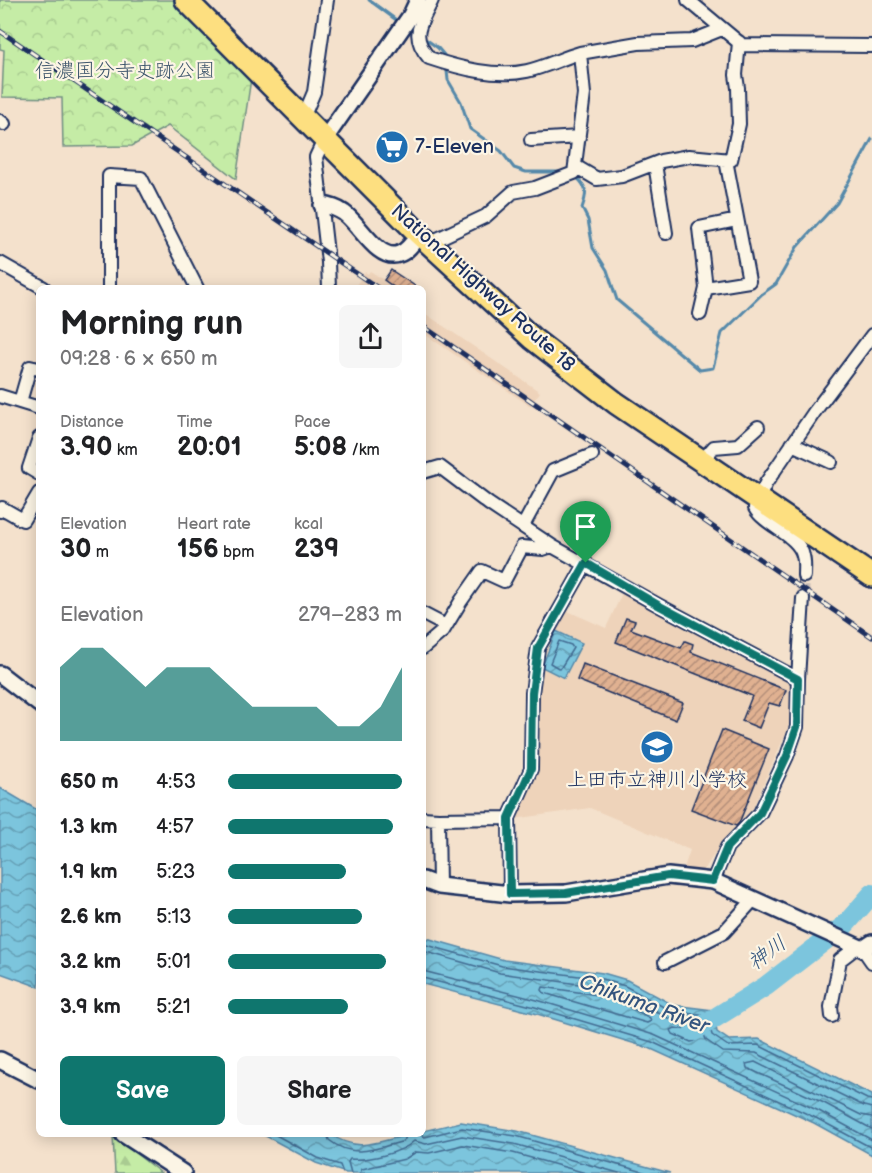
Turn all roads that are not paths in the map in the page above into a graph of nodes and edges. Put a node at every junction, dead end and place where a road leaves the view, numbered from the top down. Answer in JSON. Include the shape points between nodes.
{"nodes":[{"id":1,"x":186,"y":0,"type":"edge"},
{"id":2,"x":327,"y":0,"type":"edge"},
{"id":3,"x":418,"y":0,"type":"edge"},
{"id":4,"x":432,"y":0,"type":"edge"},
{"id":5,"x":688,"y":0,"type":"edge"},
{"id":6,"x":722,"y":29,"type":"junction"},
{"id":7,"x":739,"y":42,"type":"junction"},
{"id":8,"x":872,"y":46,"type":"edge"},
{"id":9,"x":580,"y":53,"type":"junction"},
{"id":10,"x":303,"y":118,"type":"junction"},
{"id":11,"x":579,"y":137,"type":"junction"},
{"id":12,"x":324,"y":140,"type":"junction"},
{"id":13,"x":531,"y":140,"type":"dead end"},
{"id":14,"x":726,"y":160,"type":"junction"},
{"id":15,"x":655,"y":164,"type":"junction"},
{"id":16,"x":575,"y":166,"type":"junction"},
{"id":17,"x":322,"y":205,"type":"junction"},
{"id":18,"x":736,"y":220,"type":"junction"},
{"id":19,"x":666,"y":232,"type":"dead end"},
{"id":20,"x":424,"y":239,"type":"junction"},
{"id":21,"x":0,"y":263,"type":"edge"},
{"id":22,"x":39,"y":285,"type":"edge"},
{"id":23,"x":109,"y":285,"type":"edge"},
{"id":24,"x":195,"y":285,"type":"edge"},
{"id":25,"x":329,"y":285,"type":"edge"},
{"id":26,"x":705,"y":288,"type":"junction"},
{"id":27,"x":700,"y":314,"type":"dead end"},
{"id":28,"x":872,"y":335,"type":"edge"},
{"id":29,"x":36,"y":368,"type":"edge"},
{"id":30,"x":0,"y":396,"type":"edge"},
{"id":31,"x":20,"y":402,"type":"junction"},
{"id":32,"x":36,"y":407,"type":"edge"},
{"id":33,"x":758,"y":427,"type":"dead end"},
{"id":34,"x":792,"y":444,"type":"junction"},
{"id":35,"x":36,"y":447,"type":"edge"},
{"id":36,"x":592,"y":455,"type":"dead end"},
{"id":37,"x":701,"y":462,"type":"junction"},
{"id":38,"x":831,"y":462,"type":"dead end"},
{"id":39,"x":426,"y":471,"type":"edge"},
{"id":40,"x":36,"y":472,"type":"edge"},
{"id":41,"x":36,"y":498,"type":"edge"},
{"id":42,"x":758,"y":500,"type":"junction"},
{"id":43,"x":0,"y":511,"type":"edge"},
{"id":44,"x":523,"y":526,"type":"junction"},
{"id":45,"x":552,"y":546,"type":"junction"},
{"id":46,"x":586,"y":563,"type":"junction"},
{"id":47,"x":804,"y":576,"type":"tunnel mouth"},
{"id":48,"x":872,"y":576,"type":"edge"},
{"id":49,"x":803,"y":598,"type":"tunnel mouth"},
{"id":50,"x":426,"y":616,"type":"edge"},
{"id":51,"x":446,"y":626,"type":"junction"},
{"id":52,"x":426,"y":645,"type":"edge"},
{"id":53,"x":0,"y":674,"type":"edge"},
{"id":54,"x":798,"y":679,"type":"junction"},
{"id":55,"x":36,"y":702,"type":"edge"},
{"id":56,"x":426,"y":818,"type":"edge"},
{"id":57,"x":509,"y":818,"type":"junction"},
{"id":58,"x":438,"y":819,"type":"junction"},
{"id":59,"x":426,"y":881,"type":"edge"},
{"id":60,"x":713,"y":881,"type":"junction"},
{"id":61,"x":439,"y":886,"type":"junction"},
{"id":62,"x":510,"y":894,"type":"junction"},
{"id":63,"x":755,"y":899,"type":"junction"},
{"id":64,"x":866,"y":950,"type":"edge"},
{"id":65,"x":664,"y":962,"type":"dead end"},
{"id":66,"x":832,"y":1016,"type":"dead end"},
{"id":67,"x":0,"y":1060,"type":"edge"},
{"id":68,"x":36,"y":1078,"type":"edge"},
{"id":69,"x":128,"y":1137,"type":"edge"},
{"id":70,"x":183,"y":1173,"type":"edge"}],
"edges":[{"from":1,"to":10,"type":"highway","name":"National Highway Route 18"},
{"from":2,"to":10,"type":"street","via":[[314,92]]},
{"from":3,"to":12,"type":"street"},
{"from":4,"to":9,"type":"street","via":[[417,41],[429,58],[503,73],[529,71]]},
{"from":5,"to":6,"type":"street"},
{"from":6,"to":7,"type":"street"},
{"from":6,"to":9,"type":"street","via":[[692,41],[639,43]]},
{"from":7,"to":8,"type":"street"},
{"from":7,"to":14,"type":"street","via":[[739,124],[731,160]]},
{"from":9,"to":11,"type":"street","via":[[584,94]]},
{"from":10,"to":12,"type":"highway","name":"National Highway Route 18"},
{"from":11,"to":13,"type":"street"},
{"from":11,"to":16,"type":"street"},
{"from":12,"to":17,"type":"street","via":[[316,157]]},
{"from":12,"to":20,"type":"highway","name":"National Highway Route 18"},
{"from":14,"to":15,"type":"street","via":[[689,156]]},
{"from":14,"to":18,"type":"street"},
{"from":15,"to":16,"type":"street","via":[[622,176],[597,179]]},
{"from":15,"to":19,"type":"street"},
{"from":16,"to":20,"type":"street","via":[[574,172],[555,181],[513,192],[486,216]]},
{"from":17,"to":20,"type":"street","via":[[344,212],[383,252],[401,254]]},
{"from":17,"to":25,"type":"street"},
{"from":18,"to":26,"type":"street","via":[[699,228]]},
{"from":18,"to":26,"type":"street","via":[[748,281]]},
{"from":20,"to":37,"type":"highway","name":"National Highway Route 18","via":[[533,339]]},
{"from":21,"to":22,"type":"street"},
{"from":23,"to":24,"type":"street","via":[[109,176],[141,178]]},
{"from":26,"to":27,"type":"street"},
{"from":28,"to":34,"type":"street"},
{"from":29,"to":31,"type":"street","via":[[30,367]]},
{"from":30,"to":31,"type":"street"},
{"from":31,"to":32,"type":"street"},
{"from":33,"to":37,"type":"street","via":[[738,445],[714,447]]},
{"from":34,"to":38,"type":"street"},
{"from":34,"to":42,"type":"street"},
{"from":35,"to":40,"type":"street","via":[[29,468]]},
{"from":36,"to":44,"type":"street","via":[[553,471]]},
{"from":37,"to":42,"type":"highway","name":"National Highway Route 18"},
{"from":39,"to":44,"type":"street","via":[[440,467]]},
{"from":41,"to":43,"type":"street","via":[[23,520],[2,508]]},
{"from":42,"to":47,"type":"street","via":[[755,508],[760,516],[799,546]]},
{"from":42,"to":48,"type":"highway","name":"National Highway Route 18"},
{"from":44,"to":45,"type":"street"},
{"from":45,"to":46,"type":"street"},
{"from":45,"to":51,"type":"street","via":[[522,547],[504,582],[482,571]]},
{"from":46,"to":54,"type":"street"},
{"from":46,"to":57,"type":"street","via":[[538,648],[532,693],[531,769]]},
{"from":49,"to":54,"type":"street"},
{"from":50,"to":51,"type":"street"},
{"from":51,"to":52,"type":"street"},
{"from":53,"to":55,"type":"street"},
{"from":54,"to":60,"type":"street","via":[[797,727],[787,756],[760,813],[727,847]]},
{"from":56,"to":58,"type":"street"},
{"from":57,"to":58,"type":"street"},
{"from":57,"to":62,"type":"street"},
{"from":58,"to":61,"type":"street"},
{"from":59,"to":61,"type":"street"},
{"from":60,"to":62,"type":"street","via":[[668,876],[566,893]]},
{"from":60,"to":63,"type":"street"},
{"from":61,"to":62,"type":"street"},
{"from":63,"to":64,"type":"street"},
{"from":63,"to":65,"type":"street","via":[[724,932]]},
{"from":64,"to":66,"type":"street","via":[[840,960]]},
{"from":67,"to":68,"type":"street"},
{"from":69,"to":70,"type":"street"}]}
